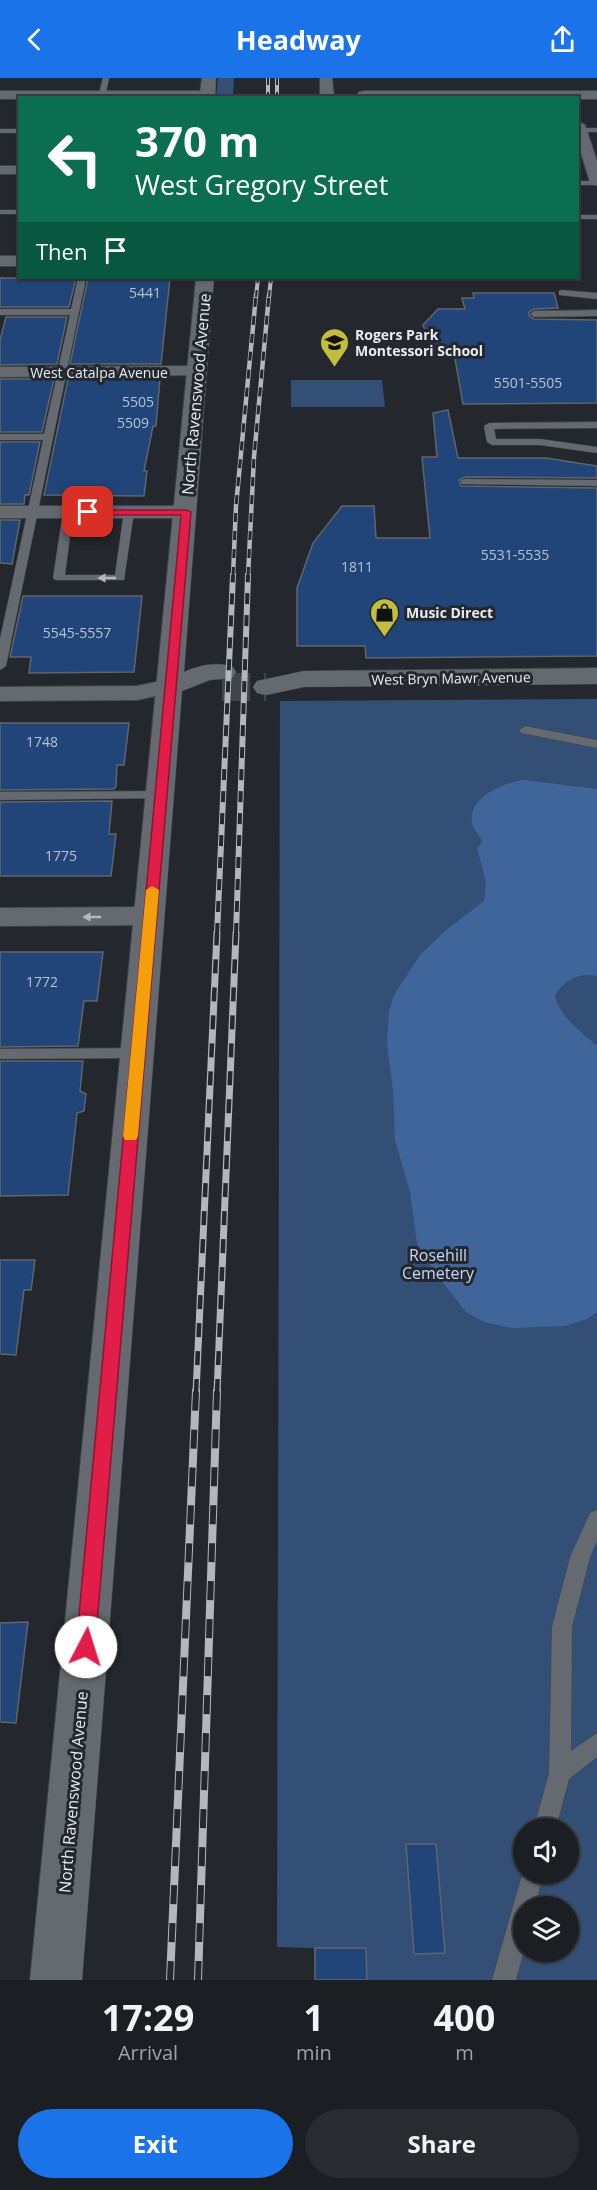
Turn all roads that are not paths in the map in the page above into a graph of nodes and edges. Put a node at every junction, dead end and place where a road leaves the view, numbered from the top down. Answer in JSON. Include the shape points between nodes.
{"nodes":[{"id":1,"x":106,"y":78,"type":"edge"},
{"id":2,"x":209,"y":78,"type":"edge"},
{"id":3,"x":326,"y":78,"type":"edge"},
{"id":4,"x":561,"y":78,"type":"edge"},
{"id":5,"x":0,"y":95,"type":"edge"},
{"id":6,"x":364,"y":95,"type":"dead end"},
{"id":7,"x":597,"y":95,"type":"edge"},
{"id":8,"x":102,"y":96,"type":"edge"},
{"id":9,"x":207,"y":96,"type":"edge"},
{"id":10,"x":327,"y":96,"type":"edge"},
{"id":11,"x":567,"y":96,"type":"edge"},
{"id":12,"x":579,"y":129,"type":"edge"},
{"id":13,"x":597,"y":130,"type":"edge"},
{"id":14,"x":0,"y":131,"type":"edge"},
{"id":15,"x":18,"y":131,"type":"edge"},
{"id":16,"x":579,"y":132,"type":"edge"},
{"id":17,"x":0,"y":170,"type":"edge"},
{"id":18,"x":18,"y":170,"type":"edge"},
{"id":19,"x":592,"y":174,"type":"edge"},
{"id":20,"x":579,"y":182,"type":"edge"},
{"id":21,"x":0,"y":212,"type":"edge"},
{"id":22,"x":18,"y":212,"type":"edge"},
{"id":23,"x":579,"y":217,"type":"edge"},
{"id":24,"x":597,"y":217,"type":"edge"},
{"id":25,"x":0,"y":261,"type":"edge"},
{"id":26,"x":18,"y":261,"type":"edge"},
{"id":27,"x":82,"y":279,"type":"edge"},
{"id":28,"x":206,"y":279,"type":"edge"},
{"id":29,"x":562,"y":293,"type":"dead end"},
{"id":30,"x":597,"y":296,"type":"edge"},
{"id":31,"x":0,"y":312,"type":"edge"},
{"id":32,"x":74,"y":312,"type":"junction"},
{"id":33,"x":597,"y":313,"type":"edge"},
{"id":34,"x":534,"y":314,"type":"dead end"},
{"id":35,"x":197,"y":371,"type":"junction"},
{"id":36,"x":0,"y":372,"type":"edge"},
{"id":37,"x":62,"y":372,"type":"junction"},
{"id":38,"x":597,"y":425,"type":"edge"},
{"id":39,"x":0,"y":437,"type":"edge"},
{"id":40,"x":48,"y":437,"type":"junction"},
{"id":41,"x":597,"y":450,"type":"edge"},
{"id":42,"x":465,"y":482,"type":"dead end"},
{"id":43,"x":597,"y":483,"type":"edge"},
{"id":44,"x":68,"y":512,"type":"junction"},
{"id":45,"x":129,"y":512,"type":"junction"},
{"id":46,"x":186,"y":512,"type":"junction"},
{"id":47,"x":0,"y":513,"type":"edge"},
{"id":48,"x":32,"y":513,"type":"junction"},
{"id":49,"x":0,"y":597,"type":"edge"},
{"id":50,"x":14,"y":597,"type":"junction"},
{"id":51,"x":0,"y":666,"type":"edge"},
{"id":52,"x":597,"y":676,"type":"edge"},
{"id":53,"x":222,"y":680,"type":"tunnel mouth"},
{"id":54,"x":266,"y":680,"type":"tunnel mouth"},
{"id":55,"x":170,"y":686,"type":"junction"},
{"id":56,"x":0,"y":694,"type":"edge"},
{"id":57,"x":525,"y":730,"type":"dead end"},
{"id":58,"x":597,"y":744,"type":"edge"},
{"id":59,"x":160,"y":795,"type":"junction"},
{"id":60,"x":0,"y":796,"type":"edge"},
{"id":61,"x":150,"y":916,"type":"junction"},
{"id":62,"x":0,"y":917,"type":"edge"},
{"id":63,"x":138,"y":1053,"type":"junction"},
{"id":64,"x":0,"y":1054,"type":"edge"},
{"id":65,"x":597,"y":1519,"type":"edge"},
{"id":66,"x":597,"y":1744,"type":"edge"},
{"id":67,"x":560,"y":1773,"type":"junction"},
{"id":68,"x":548,"y":1818,"type":"edge"},
{"id":69,"x":529,"y":1884,"type":"edge"},
{"id":70,"x":56,"y":1980,"type":"edge"},
{"id":71,"x":504,"y":1980,"type":"edge"}],
"edges":[{"from":1,"to":8,"type":"lane"},
{"from":2,"to":9,"type":"street"},
{"from":3,"to":10,"type":"street"},
{"from":4,"to":11,"type":"street"},
{"from":5,"to":8,"type":"street"},
{"from":6,"to":11,"type":"street"},
{"from":7,"to":11,"type":"street"},
{"from":8,"to":9,"type":"street"},
{"from":12,"to":13,"type":"lane"},
{"from":14,"to":15,"type":"lane"},
{"from":16,"to":19,"type":"street"},
{"from":17,"to":18,"type":"street"},
{"from":19,"to":20,"type":"lane"},
{"from":21,"to":22,"type":"lane"},
{"from":23,"to":24,"type":"lane"},
{"from":25,"to":26,"type":"street"},
{"from":27,"to":32,"type":"lane"},
{"from":28,"to":35,"type":"street","name":"North Ravenswood Avenue"},
{"from":29,"to":30,"type":"lane"},
{"from":31,"to":32,"type":"lane"},
{"from":32,"to":37,"type":"lane"},
{"from":33,"to":34,"type":"lane"},
{"from":35,"to":37,"type":"street","name":"West Catalpa Avenue"},
{"from":35,"to":46,"type":"street","name":"North Ravenswood Avenue"},
{"from":36,"to":37,"type":"street","name":"West Catalpa Avenue"},
{"from":37,"to":40,"type":"lane"},
{"from":38,"to":41,"type":"lane","via":[[489,426],[492,442],[540,442]]},
{"from":39,"to":40,"type":"lane"},
{"from":40,"to":48,"type":"lane"},
{"from":42,"to":43,"type":"lane"},
{"from":44,"to":45,"type":"street"},
{"from":45,"to":44,"type":"lane","one_way":true,"via":[[120,578],[59,578]]},
{"from":44,"to":48,"type":"street"},
{"from":45,"to":46,"type":"street"},
{"from":46,"to":55,"type":"street","name":"North Ravenswood Avenue"},
{"from":47,"to":48,"type":"street"},
{"from":48,"to":50,"type":"lane"},
{"from":49,"to":50,"type":"lane"},
{"from":50,"to":51,"type":"lane"},
{"from":52,"to":54,"type":"street","name":"West Bryn Mawr Avenue"},
{"from":53,"to":55,"type":"street"},
{"from":55,"to":56,"type":"street","via":[[137,693]]},
{"from":55,"to":59,"type":"street","name":"North Ravenswood Avenue"},
{"from":57,"to":58,"type":"lane"},
{"from":59,"to":60,"type":"lane"},
{"from":59,"to":61,"type":"street","name":"North Ravenswood Avenue"},
{"from":61,"to":62,"type":"street","one_way":true},
{"from":61,"to":63,"type":"street","name":"North Ravenswood Avenue"},
{"from":63,"to":64,"type":"lane"},
{"from":63,"to":70,"type":"street","name":"North Ravenswood Avenue"},
{"from":65,"to":67,"type":"lane","via":[[580,1557],[562,1627]]},
{"from":66,"to":67,"type":"lane"},
{"from":67,"to":68,"type":"lane"},
{"from":69,"to":71,"type":"lane"}]}
